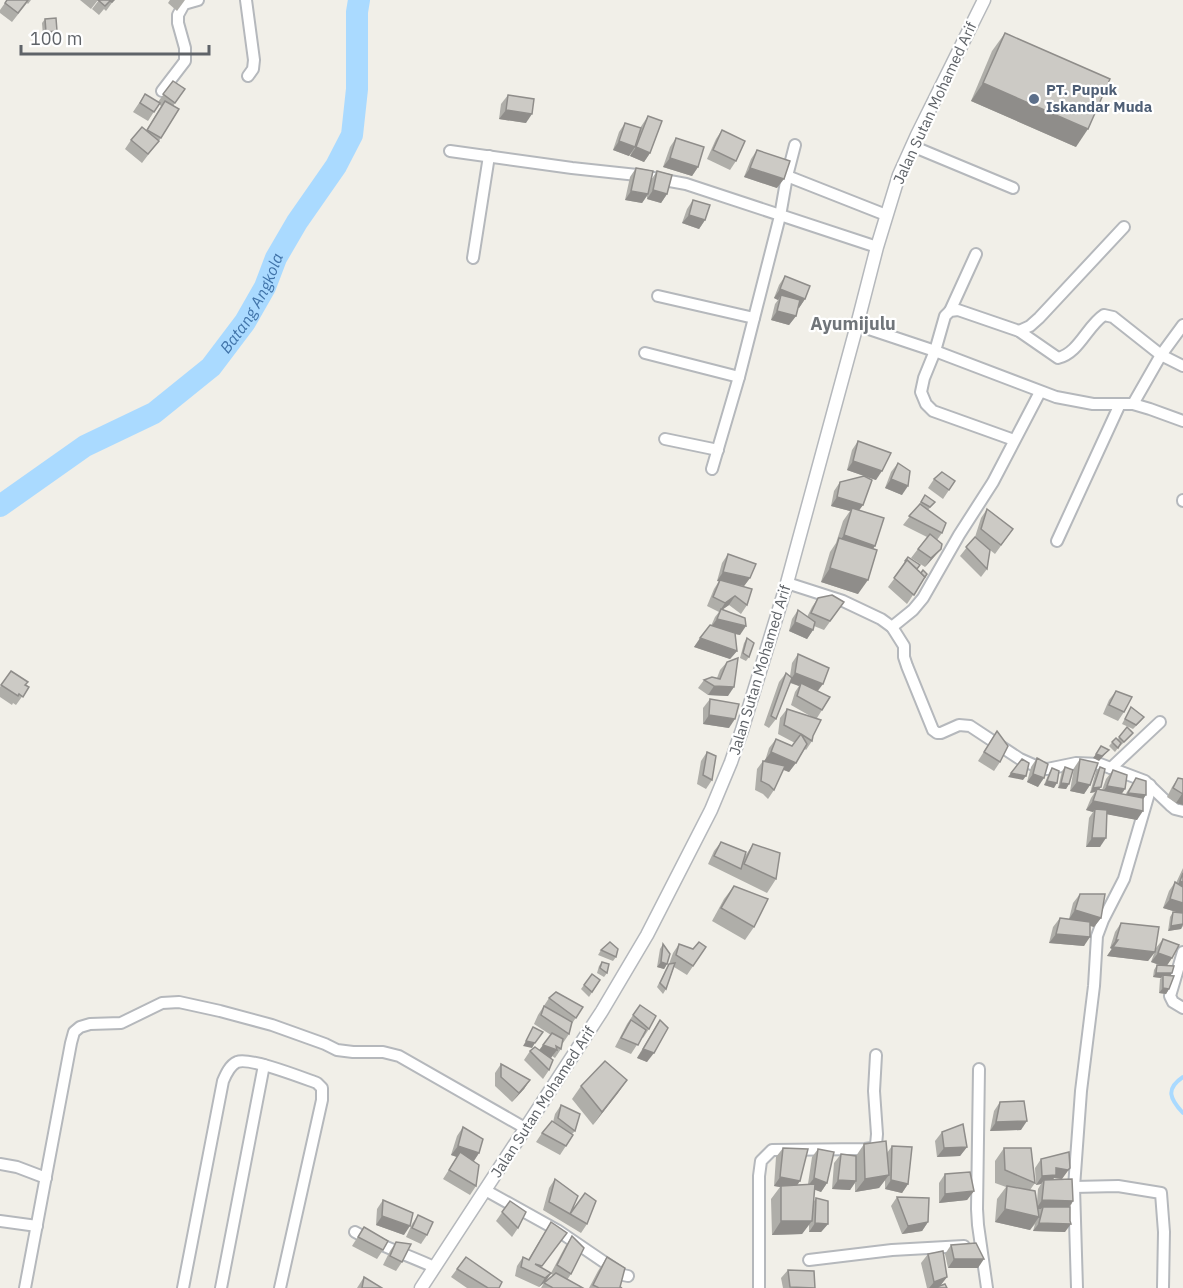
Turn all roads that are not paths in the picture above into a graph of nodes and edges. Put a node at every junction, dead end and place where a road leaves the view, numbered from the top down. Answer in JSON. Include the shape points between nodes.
{"nodes":[{"id":1,"x":198,"y":0,"type":"edge"},
{"id":2,"x":246,"y":0,"type":"edge"},
{"id":3,"x":984,"y":0,"type":"edge"},
{"id":4,"x":248,"y":76,"type":"dead end"},
{"id":5,"x":162,"y":91,"type":"edge"},
{"id":6,"x":795,"y":145,"type":"dead end"},
{"id":7,"x":912,"y":146,"type":"junction"},
{"id":8,"x":450,"y":151,"type":"dead end"},
{"id":9,"x":489,"y":156,"type":"junction"},
{"id":10,"x":787,"y":176,"type":"junction"},
{"id":11,"x":1013,"y":188,"type":"dead end"},
{"id":12,"x":886,"y":215,"type":"junction"},
{"id":13,"x":780,"y":216,"type":"junction"},
{"id":14,"x":1124,"y":227,"type":"dead end"},
{"id":15,"x":877,"y":247,"type":"junction"},
{"id":16,"x":976,"y":254,"type":"dead end"},
{"id":17,"x":473,"y":258,"type":"dead end"},
{"id":18,"x":658,"y":296,"type":"dead end"},
{"id":19,"x":950,"y":311,"type":"junction"},
{"id":20,"x":754,"y":318,"type":"junction"},
{"id":21,"x":857,"y":325,"type":"junction"},
{"id":22,"x":1183,"y":325,"type":"edge"},
{"id":23,"x":1019,"y":331,"type":"junction"},
{"id":24,"x":935,"y":351,"type":"junction"},
{"id":25,"x":645,"y":353,"type":"dead end"},
{"id":26,"x":1161,"y":355,"type":"junction"},
{"id":27,"x":1183,"y":366,"type":"edge"},
{"id":28,"x":739,"y":377,"type":"junction"},
{"id":29,"x":1040,"y":392,"type":"junction"},
{"id":30,"x":1120,"y":404,"type":"junction"},
{"id":31,"x":1133,"y":404,"type":"junction"},
{"id":32,"x":1183,"y":421,"type":"edge"},
{"id":33,"x":665,"y":439,"type":"dead end"},
{"id":34,"x":1014,"y":440,"type":"junction"},
{"id":35,"x":718,"y":450,"type":"junction"},
{"id":36,"x":712,"y":469,"type":"dead end"},
{"id":37,"x":1057,"y":541,"type":"dead end"},
{"id":38,"x":786,"y":583,"type":"junction"},
{"id":39,"x":892,"y":627,"type":"junction"},
{"id":40,"x":1160,"y":722,"type":"dead end"},
{"id":41,"x":1111,"y":768,"type":"junction"},
{"id":42,"x":1150,"y":785,"type":"junction"},
{"id":43,"x":1183,"y":811,"type":"edge"},
{"id":44,"x":1183,"y":952,"type":"edge"},
{"id":45,"x":1183,"y":1008,"type":"edge"},
{"id":46,"x":876,"y":1055,"type":"dead end"},
{"id":47,"x":264,"y":1065,"type":"junction"},
{"id":48,"x":979,"y":1069,"type":"dead end"},
{"id":49,"x":525,"y":1128,"type":"junction"},
{"id":50,"x":0,"y":1164,"type":"edge"},
{"id":51,"x":46,"y":1178,"type":"junction"},
{"id":52,"x":1074,"y":1187,"type":"junction"},
{"id":53,"x":485,"y":1190,"type":"junction"},
{"id":54,"x":0,"y":1221,"type":"edge"},
{"id":55,"x":37,"y":1226,"type":"junction"},
{"id":56,"x":355,"y":1232,"type":"dead end"},
{"id":57,"x":981,"y":1245,"type":"junction"},
{"id":58,"x":809,"y":1260,"type":"dead end"},
{"id":59,"x":434,"y":1267,"type":"junction"},
{"id":60,"x":628,"y":1276,"type":"dead end"},
{"id":61,"x":25,"y":1288,"type":"edge"},
{"id":62,"x":183,"y":1288,"type":"edge"},
{"id":63,"x":221,"y":1288,"type":"edge"},
{"id":64,"x":280,"y":1288,"type":"edge"},
{"id":65,"x":421,"y":1288,"type":"edge"},
{"id":66,"x":759,"y":1288,"type":"edge"},
{"id":67,"x":987,"y":1288,"type":"edge"},
{"id":68,"x":1077,"y":1288,"type":"edge"},
{"id":69,"x":1163,"y":1288,"type":"edge"}],
"edges":[{"from":1,"to":5,"type":"street","via":[[184,4],[178,15],[185,61]]},
{"from":2,"to":4,"type":"street","via":[[254,60]]},
{"from":3,"to":7,"type":"street","name":"Jalan Sutan Mohamed Arif"},
{"from":6,"to":10,"type":"street"},
{"from":7,"to":11,"type":"street"},
{"from":7,"to":12,"type":"street","name":"Jalan Sutan Mohamed Arif"},
{"from":8,"to":9,"type":"street"},
{"from":9,"to":13,"type":"street","via":[[686,184]]},
{"from":9,"to":17,"type":"street"},
{"from":10,"to":12,"type":"street"},
{"from":10,"to":13,"type":"street"},
{"from":12,"to":15,"type":"street","name":"Jalan Sutan Mohamed Arif"},
{"from":13,"to":15,"type":"street"},
{"from":13,"to":20,"type":"street"},
{"from":14,"to":23,"type":"street","via":[[1039,318]]},
{"from":15,"to":21,"type":"street","name":"Jalan Sutan Mohamed Arif"},
{"from":16,"to":19,"type":"street"},
{"from":18,"to":20,"type":"street"},
{"from":19,"to":23,"type":"street"},
{"from":19,"to":24,"type":"street"},
{"from":20,"to":28,"type":"street"},
{"from":21,"to":24,"type":"street"},
{"from":21,"to":38,"type":"street","name":"Jalan Sutan Mohamed Arif"},
{"from":22,"to":26,"type":"street"},
{"from":23,"to":26,"type":"street","via":[[1058,358],[1071,352],[1104,315],[1113,317]]},
{"from":24,"to":29,"type":"street"},
{"from":24,"to":34,"type":"street","via":[[921,392],[926,404],[933,411]]},
{"from":25,"to":28,"type":"street"},
{"from":26,"to":27,"type":"street"},
{"from":26,"to":31,"type":"street"},
{"from":28,"to":35,"type":"street"},
{"from":29,"to":30,"type":"street","via":[[1093,404]]},
{"from":29,"to":34,"type":"street"},
{"from":30,"to":31,"type":"street"},
{"from":30,"to":37,"type":"street"},
{"from":31,"to":32,"type":"street"},
{"from":33,"to":35,"type":"street"},
{"from":34,"to":39,"type":"street","via":[[923,598]]},
{"from":35,"to":36,"type":"street"},
{"from":38,"to":39,"type":"street","via":[[843,601]]},
{"from":38,"to":49,"type":"street","name":"Jalan Sutan Mohamed Arif","via":[[742,730],[711,810],[647,935]]},
{"from":39,"to":41,"type":"street","via":[[904,646],[907,666],[937,733],[959,725],[970,726],[1020,759],[1047,769],[1076,763]]},
{"from":40,"to":41,"type":"street"},
{"from":41,"to":42,"type":"street"},
{"from":42,"to":43,"type":"street","via":[[1175,809]]},
{"from":42,"to":52,"type":"street","via":[[1124,879],[1097,936]]},
{"from":44,"to":45,"type":"street","via":[[1170,996]]},
{"from":46,"to":66,"type":"street","via":[[876,1145],[865,1149],[771,1150],[761,1161]]},
{"from":47,"to":62,"type":"street","via":[[238,1062],[223,1081]]},
{"from":47,"to":63,"type":"street"},
{"from":47,"to":64,"type":"street","via":[[322,1088]]},
{"from":48,"to":57,"type":"street","via":[[976,1185]]},
{"from":49,"to":51,"type":"street","via":[[399,1056],[337,1050],[272,1025],[170,1002],[121,1023],[90,1024],[74,1032]]},
{"from":49,"to":53,"type":"street","name":"Jalan Sutan Mohamed Arif"},
{"from":50,"to":51,"type":"street"},
{"from":51,"to":55,"type":"street"},
{"from":52,"to":68,"type":"street"},
{"from":52,"to":69,"type":"street","via":[[1118,1186],[1161,1193]]},
{"from":53,"to":59,"type":"street","name":"Jalan Sutan Mohamed Arif"},
{"from":53,"to":60,"type":"street"},
{"from":54,"to":55,"type":"street"},
{"from":55,"to":61,"type":"street"},
{"from":56,"to":59,"type":"street"},
{"from":57,"to":58,"type":"street"},
{"from":57,"to":67,"type":"street"},
{"from":59,"to":65,"type":"street","name":"Jalan Sutan Mohamed Arif"}]}
